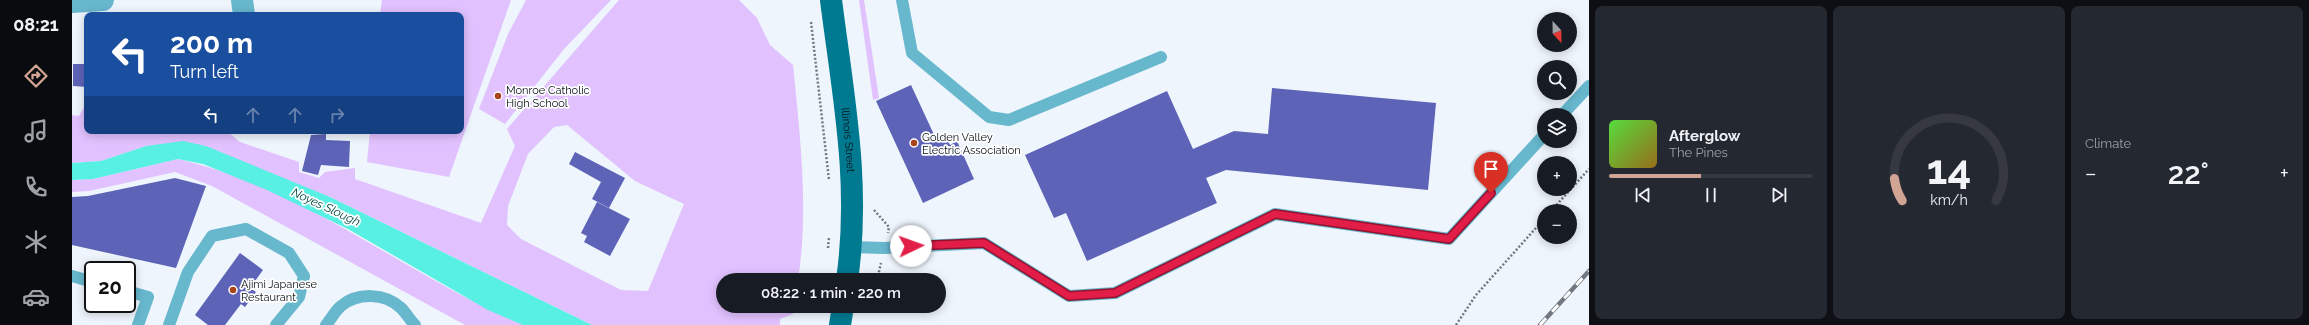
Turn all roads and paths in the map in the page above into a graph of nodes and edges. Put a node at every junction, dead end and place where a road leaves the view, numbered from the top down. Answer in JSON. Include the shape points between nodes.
{"nodes":[{"id":1,"x":103,"y":0,"type":"edge"},
{"id":2,"x":242,"y":0,"type":"edge"},
{"id":3,"x":831,"y":0,"type":"edge"},
{"id":4,"x":902,"y":0,"type":"edge"},
{"id":5,"x":72,"y":2,"type":"edge"},
{"id":6,"x":244,"y":12,"type":"edge"},
{"id":7,"x":811,"y":21,"type":"dead end"},
{"id":8,"x":1161,"y":57,"type":"dead end"},
{"id":9,"x":1589,"y":86,"type":"edge"},
{"id":10,"x":1569,"y":108,"type":"edge"},
{"id":11,"x":1537,"y":143,"type":"edge"},
{"id":12,"x":1589,"y":169,"type":"edge"},
{"id":13,"x":830,"y":183,"type":"dead end"},
{"id":14,"x":1557,"y":204,"type":"edge"},
{"id":15,"x":1537,"y":227,"type":"edge"},
{"id":16,"x":829,"y":230,"type":"dead end"},
{"id":17,"x":852,"y":247,"type":"junction"},
{"id":18,"x":828,"y":254,"type":"dead end"},
{"id":19,"x":848,"y":273,"type":"edge"},
{"id":20,"x":72,"y":276,"type":"edge"},
{"id":21,"x":84,"y":279,"type":"edge"},
{"id":22,"x":136,"y":294,"type":"edge"},
{"id":23,"x":842,"y":313,"type":"edge"},
{"id":24,"x":138,"y":325,"type":"edge"},
{"id":25,"x":169,"y":325,"type":"edge"},
{"id":26,"x":276,"y":325,"type":"edge"},
{"id":27,"x":326,"y":325,"type":"edge"},
{"id":28,"x":415,"y":325,"type":"edge"},
{"id":29,"x":840,"y":325,"type":"edge"},
{"id":30,"x":1456,"y":325,"type":"edge"}],
"edges":[{"from":1,"to":5,"type":"street"},
{"from":2,"to":6,"type":"street"},
{"from":3,"to":17,"type":"main road","name":"Illinois Street","via":[[852,167]]},
{"from":4,"to":8,"type":"lane","via":[[912,53],[989,117],[1009,120]]},
{"from":7,"to":13,"type":"path"},
{"from":9,"to":10,"type":"lane"},
{"from":11,"to":17,"type":"lane","via":[[1449,239],[1275,214],[1115,293],[1069,296],[984,243]]},
{"from":12,"to":14,"type":"path"},
{"from":15,"to":30,"type":"path","via":[[1476,295]]},
{"from":16,"to":18,"type":"path"},
{"from":17,"to":19,"type":"main road","name":"Illinois Street"},
{"from":20,"to":21,"type":"lane"},
{"from":22,"to":24,"type":"lane","via":[[148,297]]},
{"from":23,"to":29,"type":"main road"},
{"from":25,"to":26,"type":"lane","via":[[188,272],[212,236],[246,229],[289,253],[304,276],[299,297]]},
{"from":27,"to":28,"type":"lane","via":[[341,306],[357,297],[372,296],[385,299],[401,308]]}]}
